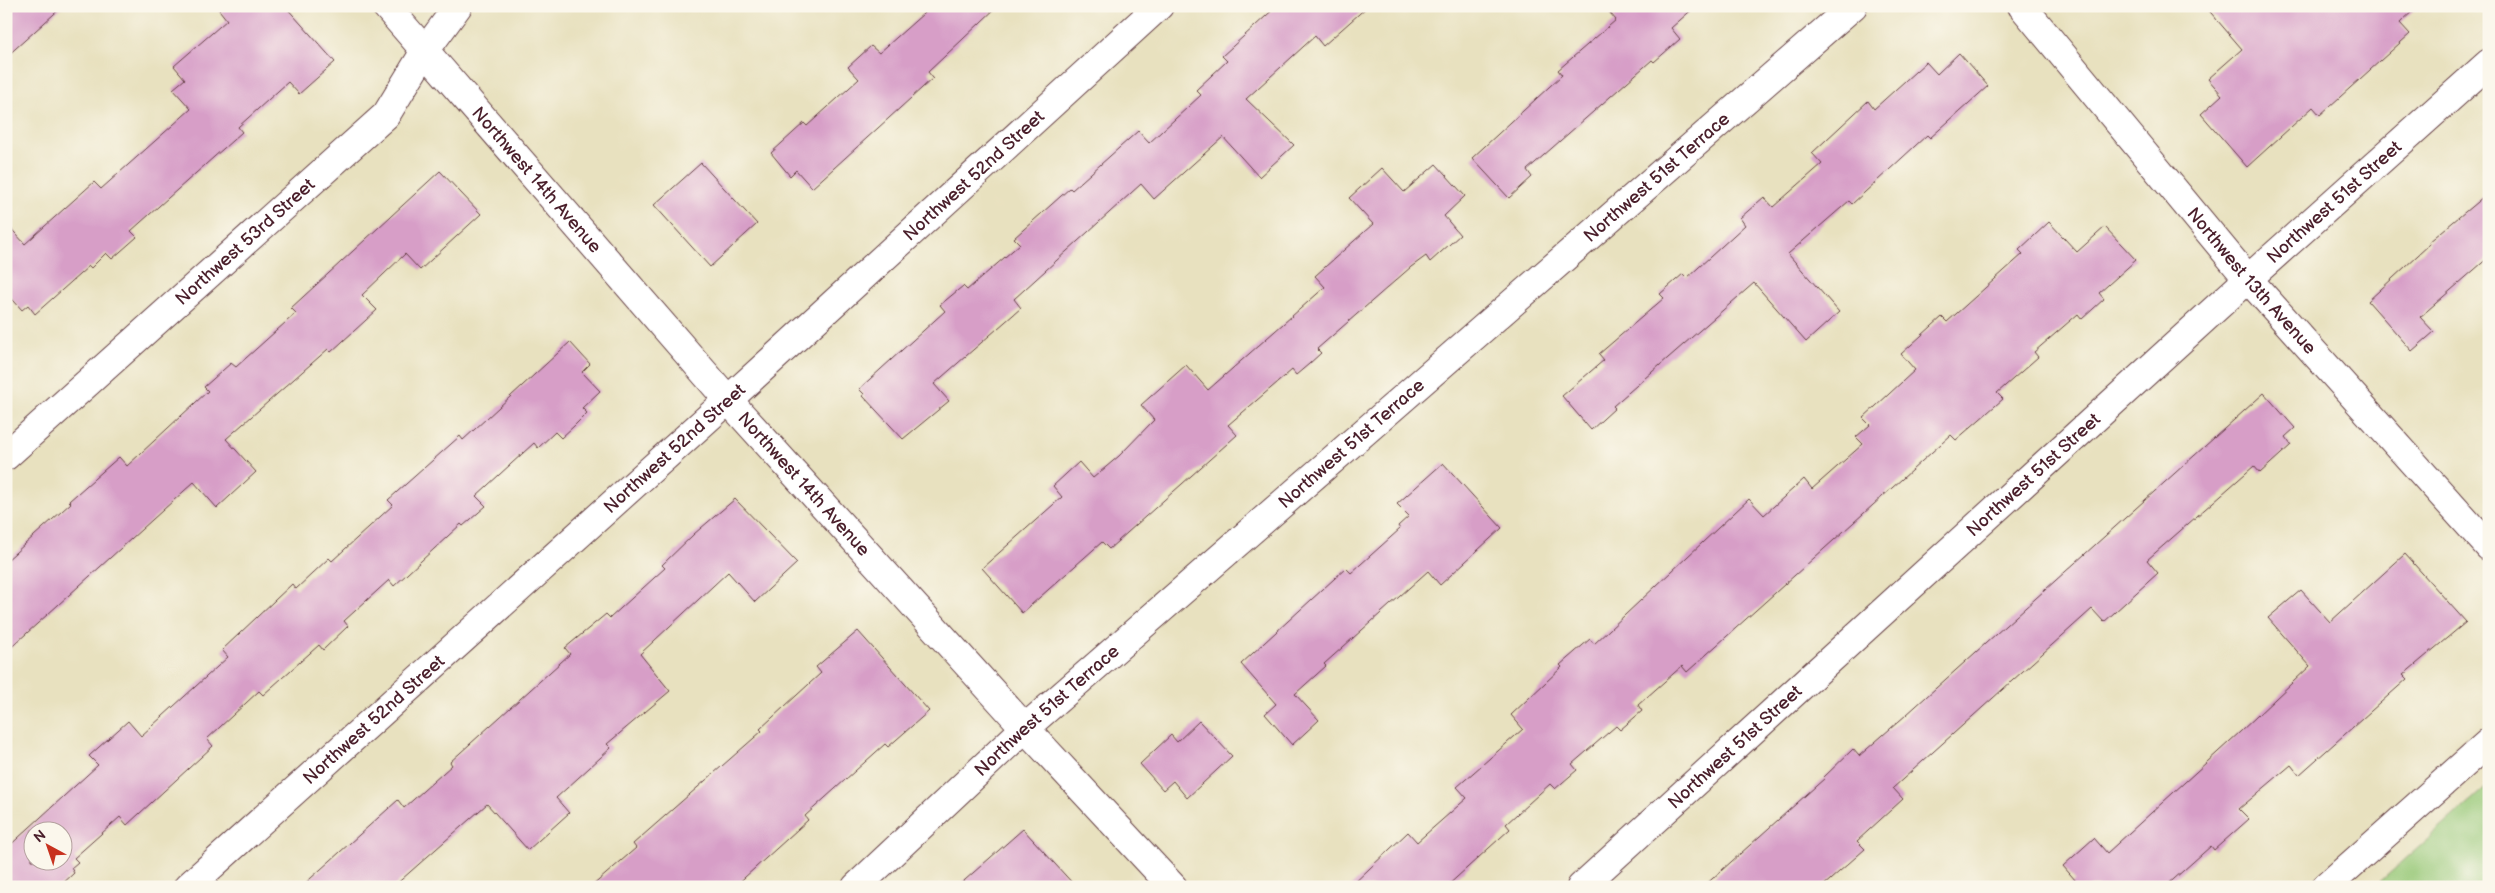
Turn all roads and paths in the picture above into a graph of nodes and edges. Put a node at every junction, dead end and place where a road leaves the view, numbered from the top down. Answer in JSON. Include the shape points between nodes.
{"nodes":[{"id":1,"x":386,"y":6,"type":"edge"},
{"id":2,"x":458,"y":6,"type":"edge"},
{"id":3,"x":1159,"y":6,"type":"edge"},
{"id":4,"x":1853,"y":6,"type":"edge"},
{"id":5,"x":2022,"y":6,"type":"edge"},
{"id":6,"x":425,"y":50,"type":"junction"},
{"id":7,"x":2489,"y":64,"type":"edge"},
{"id":8,"x":2248,"y":279,"type":"junction"},
{"id":9,"x":728,"y":400,"type":"junction"},
{"id":10,"x":6,"y":456,"type":"edge"},
{"id":11,"x":2489,"y":547,"type":"edge"},
{"id":12,"x":1025,"y":728,"type":"junction"},
{"id":13,"x":2489,"y":742,"type":"edge"},
{"id":14,"x":188,"y":887,"type":"edge"},
{"id":15,"x":856,"y":887,"type":"edge"},
{"id":16,"x":1173,"y":887,"type":"edge"},
{"id":17,"x":1581,"y":887,"type":"edge"},
{"id":18,"x":2326,"y":887,"type":"edge"}],
"edges":[{"from":1,"to":6,"type":"street","name":"Northwest 14th Avenue"},
{"from":2,"to":6,"type":"street","name":"Northwest 53rd Street"},
{"from":3,"to":9,"type":"street","name":"Northwest 52nd Street"},
{"from":4,"to":12,"type":"street","name":"Northwest 51st Terrace"},
{"from":5,"to":8,"type":"street","name":"Northwest 13th Avenue"},
{"from":6,"to":9,"type":"street","name":"Northwest 14th Avenue"},
{"from":6,"to":10,"type":"street","name":"Northwest 53rd Street","via":[[386,115]]},
{"from":7,"to":8,"type":"street","name":"Northwest 51st Street"},
{"from":8,"to":11,"type":"street","name":"Northwest 13th Avenue"},
{"from":8,"to":17,"type":"street","name":"Northwest 51st Street"},
{"from":9,"to":12,"type":"street","name":"Northwest 14th Avenue"},
{"from":9,"to":14,"type":"street","name":"Northwest 52nd Street"},
{"from":12,"to":15,"type":"street","name":"Northwest 51st Terrace"},
{"from":12,"to":16,"type":"street","name":"Northwest 14th Avenue"},
{"from":13,"to":18,"type":"street"}]}
